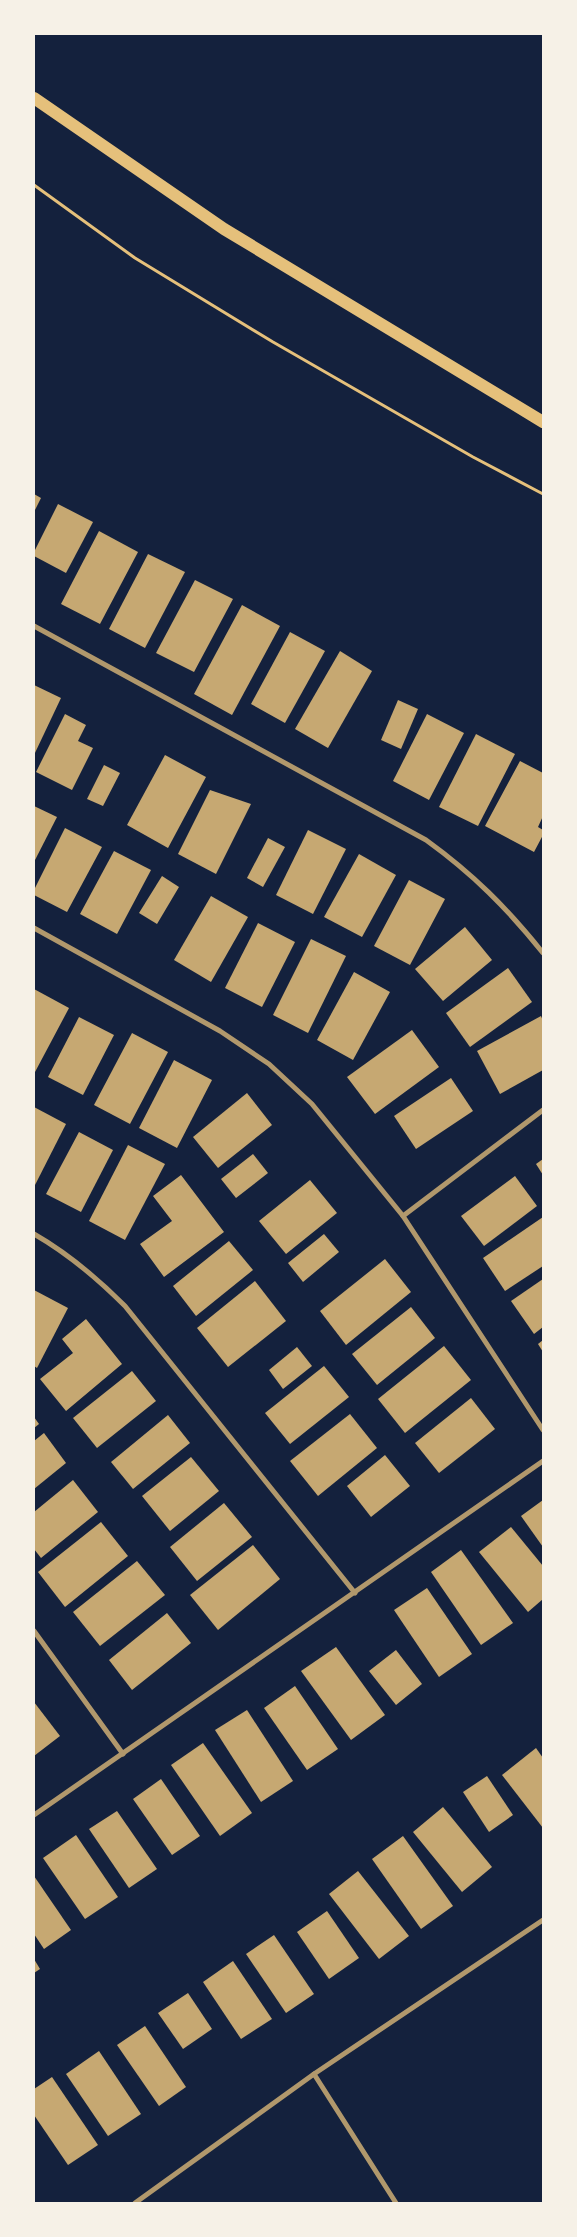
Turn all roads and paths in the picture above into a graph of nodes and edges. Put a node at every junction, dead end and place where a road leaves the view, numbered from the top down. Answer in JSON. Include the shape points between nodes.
{"nodes":[{"id":1,"x":34,"y":98,"type":"edge"},
{"id":2,"x":34,"y":185,"type":"edge"},
{"id":3,"x":543,"y":422,"type":"edge"},
{"id":4,"x":543,"y":494,"type":"edge"},
{"id":5,"x":34,"y":626,"type":"edge"},
{"id":6,"x":34,"y":928,"type":"edge"},
{"id":7,"x":543,"y":953,"type":"edge"},
{"id":8,"x":543,"y":1110,"type":"edge"},
{"id":9,"x":403,"y":1216,"type":"junction"},
{"id":10,"x":34,"y":1234,"type":"edge"},
{"id":11,"x":543,"y":1430,"type":"edge"},
{"id":12,"x":543,"y":1461,"type":"edge"},
{"id":13,"x":355,"y":1593,"type":"junction"},
{"id":14,"x":34,"y":1631,"type":"edge"},
{"id":15,"x":123,"y":1754,"type":"junction"},
{"id":16,"x":34,"y":1815,"type":"edge"},
{"id":17,"x":543,"y":1920,"type":"edge"},
{"id":18,"x":314,"y":2074,"type":"junction"},
{"id":19,"x":134,"y":2203,"type":"edge"},
{"id":20,"x":396,"y":2203,"type":"edge"}],
"edges":[{"from":1,"to":3,"type":"main road","via":[[224,229]]},
{"from":2,"to":4,"type":"path","via":[[135,258],[273,342]]},
{"from":5,"to":7,"type":"street","via":[[426,840],[490,892]]},
{"from":6,"to":9,"type":"street","via":[[220,1031],[269,1064],[312,1104]]},
{"from":8,"to":9,"type":"street"},
{"from":9,"to":11,"type":"street"},
{"from":10,"to":13,"type":"street","via":[[93,1274],[125,1306]]},
{"from":12,"to":13,"type":"street"},
{"from":13,"to":15,"type":"street"},
{"from":14,"to":15,"type":"street"},
{"from":15,"to":16,"type":"street"},
{"from":17,"to":18,"type":"street"},
{"from":18,"to":19,"type":"street"},
{"from":18,"to":20,"type":"street"}]}
